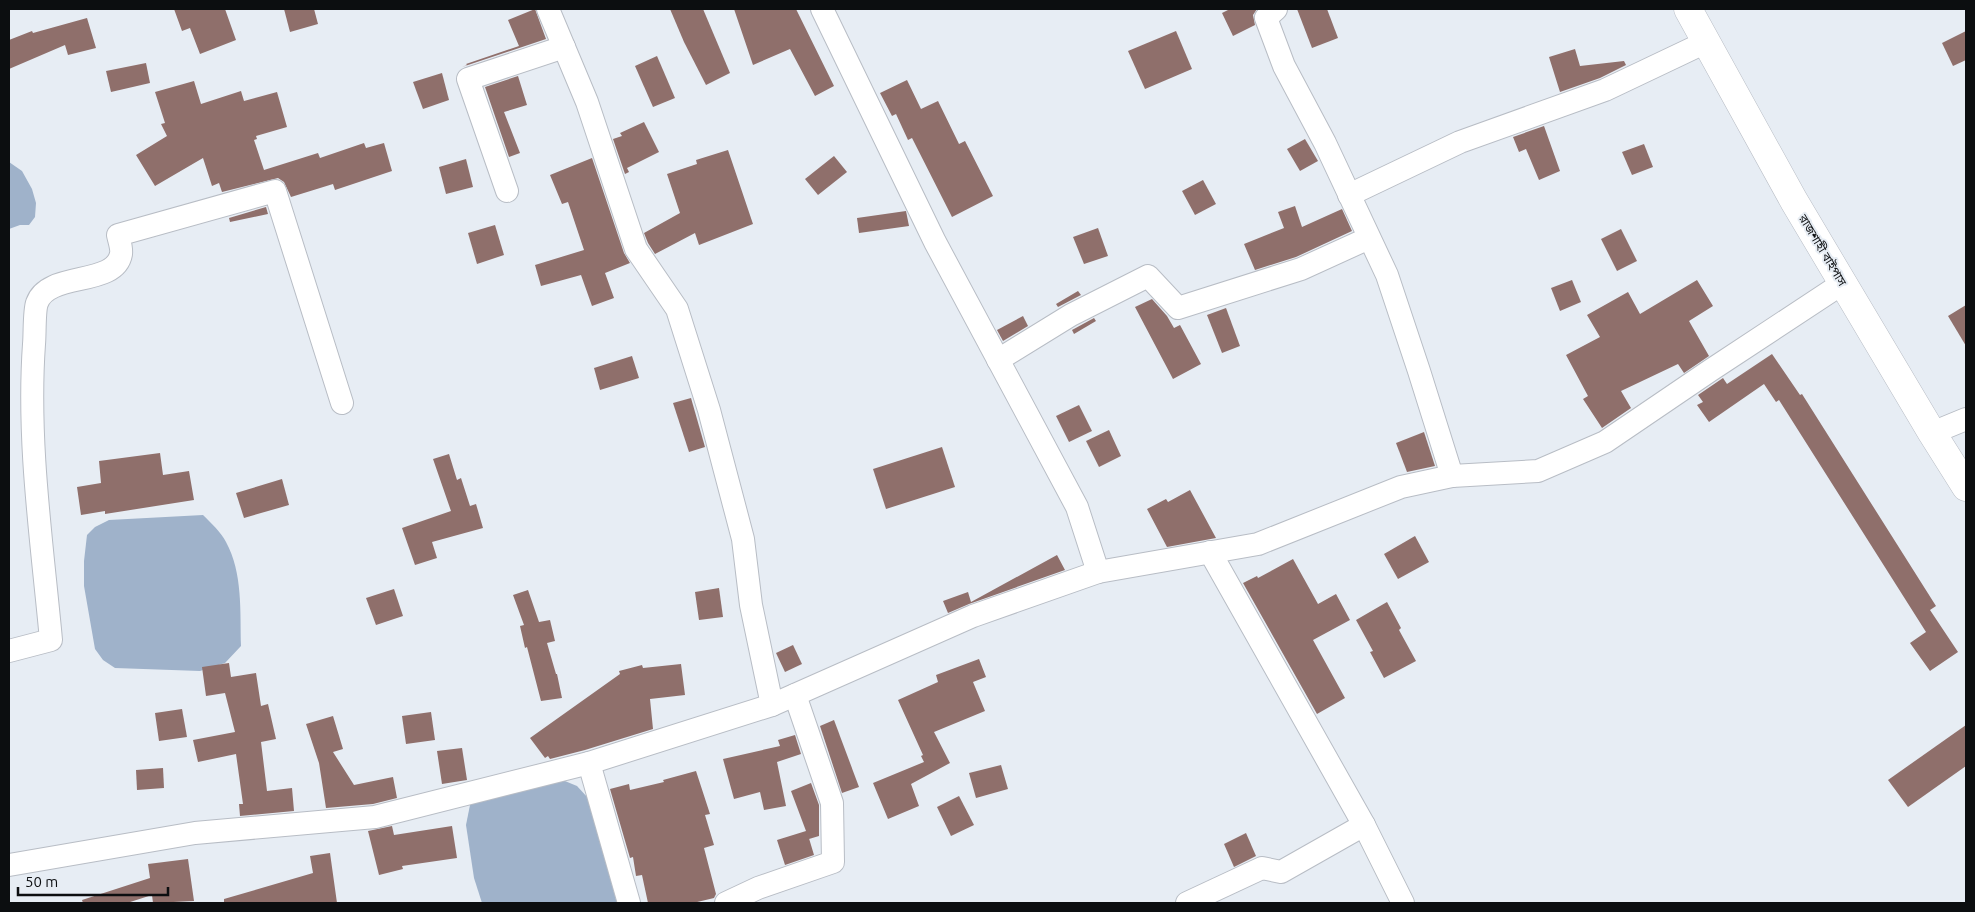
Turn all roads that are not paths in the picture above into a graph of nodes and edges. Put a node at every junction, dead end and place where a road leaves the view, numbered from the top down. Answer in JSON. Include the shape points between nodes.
{"nodes":[{"id":1,"x":548,"y":9,"type":"edge"},
{"id":2,"x":822,"y":9,"type":"edge"},
{"id":3,"x":1276,"y":9,"type":"edge"},
{"id":4,"x":1688,"y":9,"type":"edge"},
{"id":5,"x":1706,"y":42,"type":"junction"},
{"id":6,"x":564,"y":47,"type":"junction"},
{"id":7,"x":507,"y":191,"type":"dead end"},
{"id":8,"x":1349,"y":195,"type":"junction"},
{"id":9,"x":1369,"y":238,"type":"junction"},
{"id":10,"x":1843,"y":283,"type":"junction"},
{"id":11,"x":998,"y":360,"type":"junction"},
{"id":12,"x":342,"y":402,"type":"dead end"},
{"id":13,"x":1966,"y":419,"type":"edge"},
{"id":14,"x":1932,"y":433,"type":"junction"},
{"id":15,"x":1452,"y":476,"type":"junction"},
{"id":16,"x":1966,"y":486,"type":"edge"},
{"id":17,"x":1210,"y":552,"type":"junction"},
{"id":18,"x":1098,"y":572,"type":"junction"},
{"id":19,"x":9,"y":651,"type":"edge"},
{"id":20,"x":795,"y":695,"type":"junction"},
{"id":21,"x":772,"y":705,"type":"junction"},
{"id":22,"x":589,"y":763,"type":"junction"},
{"id":23,"x":1364,"y":825,"type":"junction"},
{"id":24,"x":9,"y":864,"type":"edge"},
{"id":25,"x":630,"y":903,"type":"edge"},
{"id":26,"x":726,"y":903,"type":"edge"},
{"id":27,"x":1187,"y":903,"type":"edge"},
{"id":28,"x":1403,"y":903,"type":"edge"}],
"edges":[{"from":1,"to":6,"type":"street"},
{"from":2,"to":11,"type":"street","via":[[935,242]]},
{"from":3,"to":8,"type":"street","via":[[1266,18],[1284,66]]},
{"from":4,"to":5,"type":"highway","name":"রাজশাহী বাইপাস"},
{"from":5,"to":8,"type":"street","via":[[1605,90],[1460,142]]},
{"from":5,"to":10,"type":"highway","name":"রাজশাহী বাইপাস"},
{"from":6,"to":7,"type":"street","via":[[468,79]]},
{"from":6,"to":21,"type":"street","via":[[587,102],[636,249],[677,309],[710,410],[743,540],[751,605]]},
{"from":8,"to":9,"type":"street"},
{"from":9,"to":11,"type":"street","via":[[1301,269],[1178,308],[1148,276],[1071,315]]},
{"from":9,"to":15,"type":"street","via":[[1387,275]]},
{"from":10,"to":14,"type":"highway","name":"রাজশাহী বাইপাস"},
{"from":10,"to":15,"type":"street","via":[[1605,442],[1538,471]]},
{"from":11,"to":18,"type":"street","via":[[1077,507]]},
{"from":12,"to":19,"type":"street","via":[[275,190],[118,235],[121,254],[114,267],[49,288],[37,302],[32,365],[35,459],[51,640]]},
{"from":13,"to":14,"type":"street"},
{"from":14,"to":16,"type":"highway","name":"রাজশাহী বাইপাস"},
{"from":15,"to":17,"type":"street","via":[[1401,487],[1258,544]]},
{"from":17,"to":18,"type":"street"},
{"from":17,"to":23,"type":"street"},
{"from":18,"to":20,"type":"street","via":[[973,616]]},
{"from":20,"to":21,"type":"street"},
{"from":20,"to":26,"type":"street","via":[[832,804],[833,862],[758,888]]},
{"from":21,"to":22,"type":"street"},
{"from":22,"to":24,"type":"street","via":[[375,818],[195,833]]},
{"from":22,"to":25,"type":"street"},
{"from":23,"to":27,"type":"street","via":[[1281,872],[1262,868]]},
{"from":23,"to":28,"type":"street"}]}
